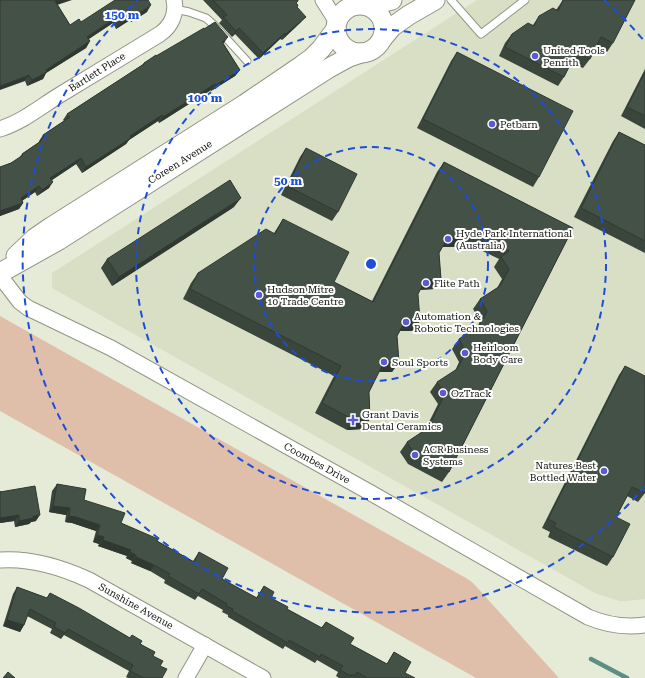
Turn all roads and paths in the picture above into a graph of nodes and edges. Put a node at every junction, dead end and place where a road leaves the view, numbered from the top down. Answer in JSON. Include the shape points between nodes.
{"nodes":[{"id":1,"x":323,"y":0,"type":"edge"},
{"id":2,"x":392,"y":0,"type":"edge"},
{"id":3,"x":435,"y":0,"type":"edge"},
{"id":4,"x":451,"y":0,"type":"edge"},
{"id":5,"x":525,"y":0,"type":"edge"},
{"id":6,"x":175,"y":4,"type":"edge"},
{"id":7,"x":363,"y":4,"type":"edge"},
{"id":8,"x":337,"y":26,"type":"junction"},
{"id":9,"x":382,"y":39,"type":"junction"},
{"id":10,"x":361,"y":53,"type":"junction"},
{"id":11,"x":246,"y":61,"type":"dead end"},
{"id":12,"x":0,"y":129,"type":"edge"},
{"id":13,"x":0,"y":274,"type":"edge"},
{"id":14,"x":0,"y":560,"type":"edge"},
{"id":15,"x":645,"y":625,"type":"edge"},
{"id":16,"x":205,"y":645,"type":"junction"},
{"id":17,"x":186,"y":678,"type":"edge"},
{"id":18,"x":263,"y":678,"type":"edge"}],
"edges":[{"from":1,"to":8,"type":"street"},
{"from":2,"to":7,"type":"street"},
{"from":3,"to":9,"type":"street","via":[[392,27]]},
{"from":4,"to":5,"type":"lane","via":[[481,34]]},
{"from":6,"to":11,"type":"lane","via":[[209,21]]},
{"from":6,"to":12,"type":"street","name":"Bartlett Place","via":[[171,22],[160,34],[25,118]]},
{"from":7,"to":8,"type":"street","via":[[345,10]]},
{"from":7,"to":9,"type":"street","via":[[379,14],[384,26]]},
{"from":8,"to":10,"type":"street","via":[[337,35],[344,46]]},
{"from":8,"to":13,"type":"street","name":"Coreen Avenue","via":[[312,58],[245,104],[35,238]]},
{"from":9,"to":10,"type":"street","via":[[374,49]]},
{"from":10,"to":13,"type":"street","name":"Coreen Avenue","via":[[329,68],[59,240]]},
{"from":13,"to":15,"type":"street","name":"Coombes Drive","via":[[20,302],[28,308],[117,352],[365,489],[588,617],[615,626]]},
{"from":14,"to":16,"type":"street","name":"Sunshine Avenue","via":[[21,560],[73,572]]},
{"from":16,"to":17,"type":"street"},
{"from":16,"to":18,"type":"street","name":"Sunshine Avenue"}]}
